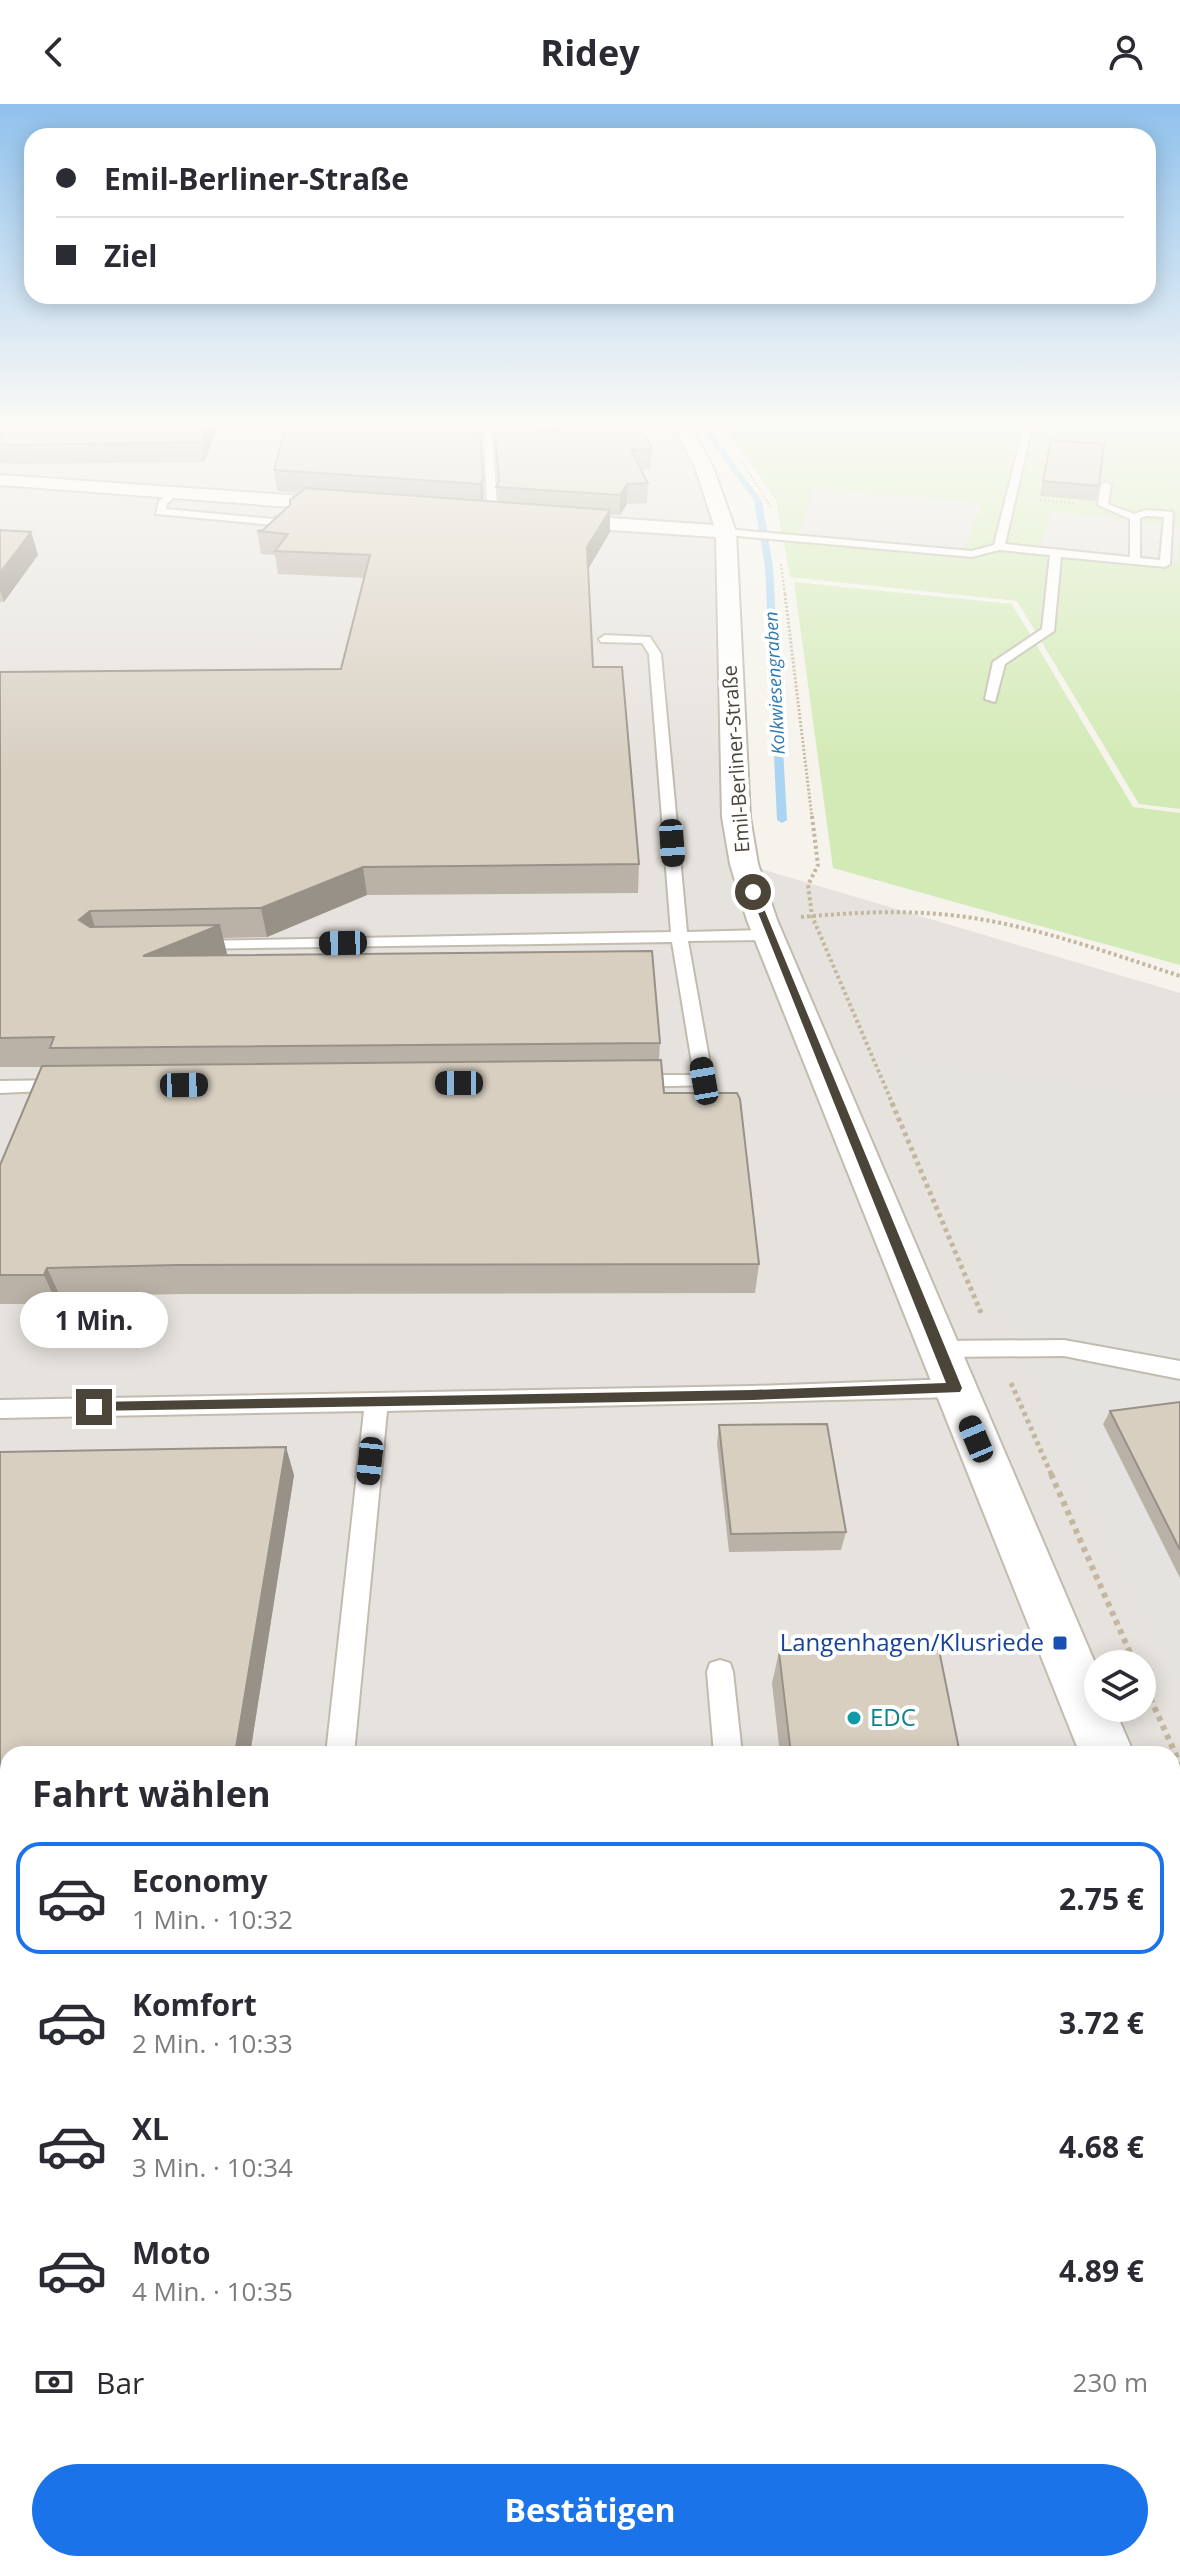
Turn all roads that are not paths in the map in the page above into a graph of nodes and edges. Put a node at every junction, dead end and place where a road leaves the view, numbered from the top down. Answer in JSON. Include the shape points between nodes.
{"nodes":[{"id":1,"x":736,"y":537,"type":"edge"},
{"id":2,"x":808,"y":537,"type":"edge"},
{"id":3,"x":1001,"y":537,"type":"edge"},
{"id":4,"x":1136,"y":537,"type":"edge"},
{"id":5,"x":1167,"y":537,"type":"edge"},
{"id":6,"x":999,"y":547,"type":"junction"},
{"id":7,"x":1056,"y":553,"type":"junction"},
{"id":8,"x":1135,"y":561,"type":"junction"},
{"id":9,"x":605,"y":639,"type":"dead end"},
{"id":10,"x":991,"y":699,"type":"dead end"},
{"id":11,"x":768,"y":935,"type":"junction"},
{"id":12,"x":679,"y":936,"type":"junction"},
{"id":13,"x":177,"y":947,"type":"edge"},
{"id":14,"x":610,"y":1082,"type":"edge"},
{"id":15,"x":78,"y":1086,"type":"edge"},
{"id":16,"x":0,"y":1087,"type":"edge"},
{"id":17,"x":939,"y":1349,"type":"junction"},
{"id":18,"x":1180,"y":1370,"type":"edge"},
{"id":19,"x":955,"y":1388,"type":"junction"},
{"id":20,"x":376,"y":1402,"type":"junction"},
{"id":21,"x":0,"y":1409,"type":"edge"},
{"id":22,"x":720,"y":1672,"type":"dead end"},
{"id":23,"x":341,"y":1746,"type":"edge"},
{"id":24,"x":727,"y":1746,"type":"edge"},
{"id":25,"x":1104,"y":1746,"type":"edge"}],
"edges":[{"from":1,"to":11,"type":"street","name":"Emil-Berliner-Straße","via":[[736,817],[744,864]]},
{"from":2,"to":6,"type":"lane","via":[[972,554]]},
{"from":3,"to":6,"type":"lane"},
{"from":4,"to":8,"type":"lane"},
{"from":5,"to":8,"type":"lane","via":[[1165,564]]},
{"from":6,"to":7,"type":"lane"},
{"from":7,"to":8,"type":"lane"},
{"from":7,"to":10,"type":"lane","via":[[1048,631],[999,662]]},
{"from":9,"to":12,"type":"lane","via":[[646,640],[655,654]]},
{"from":11,"to":12,"type":"lane"},
{"from":11,"to":17,"type":"street","name":"Emil-Berliner-Straße"},
{"from":12,"to":13,"type":"lane"},
{"from":12,"to":14,"type":"lane","via":[[704,1081]]},
{"from":15,"to":16,"type":"lane"},
{"from":17,"to":18,"type":"lane","via":[[1064,1348]]},
{"from":17,"to":19,"type":"street","name":"Emil-Berliner-Straße"},
{"from":19,"to":20,"type":"lane"},
{"from":19,"to":25,"type":"street","name":"Emil-Berliner-Straße"},
{"from":20,"to":21,"type":"lane"},
{"from":20,"to":23,"type":"lane"},
{"from":22,"to":24,"type":"lane"}]}
